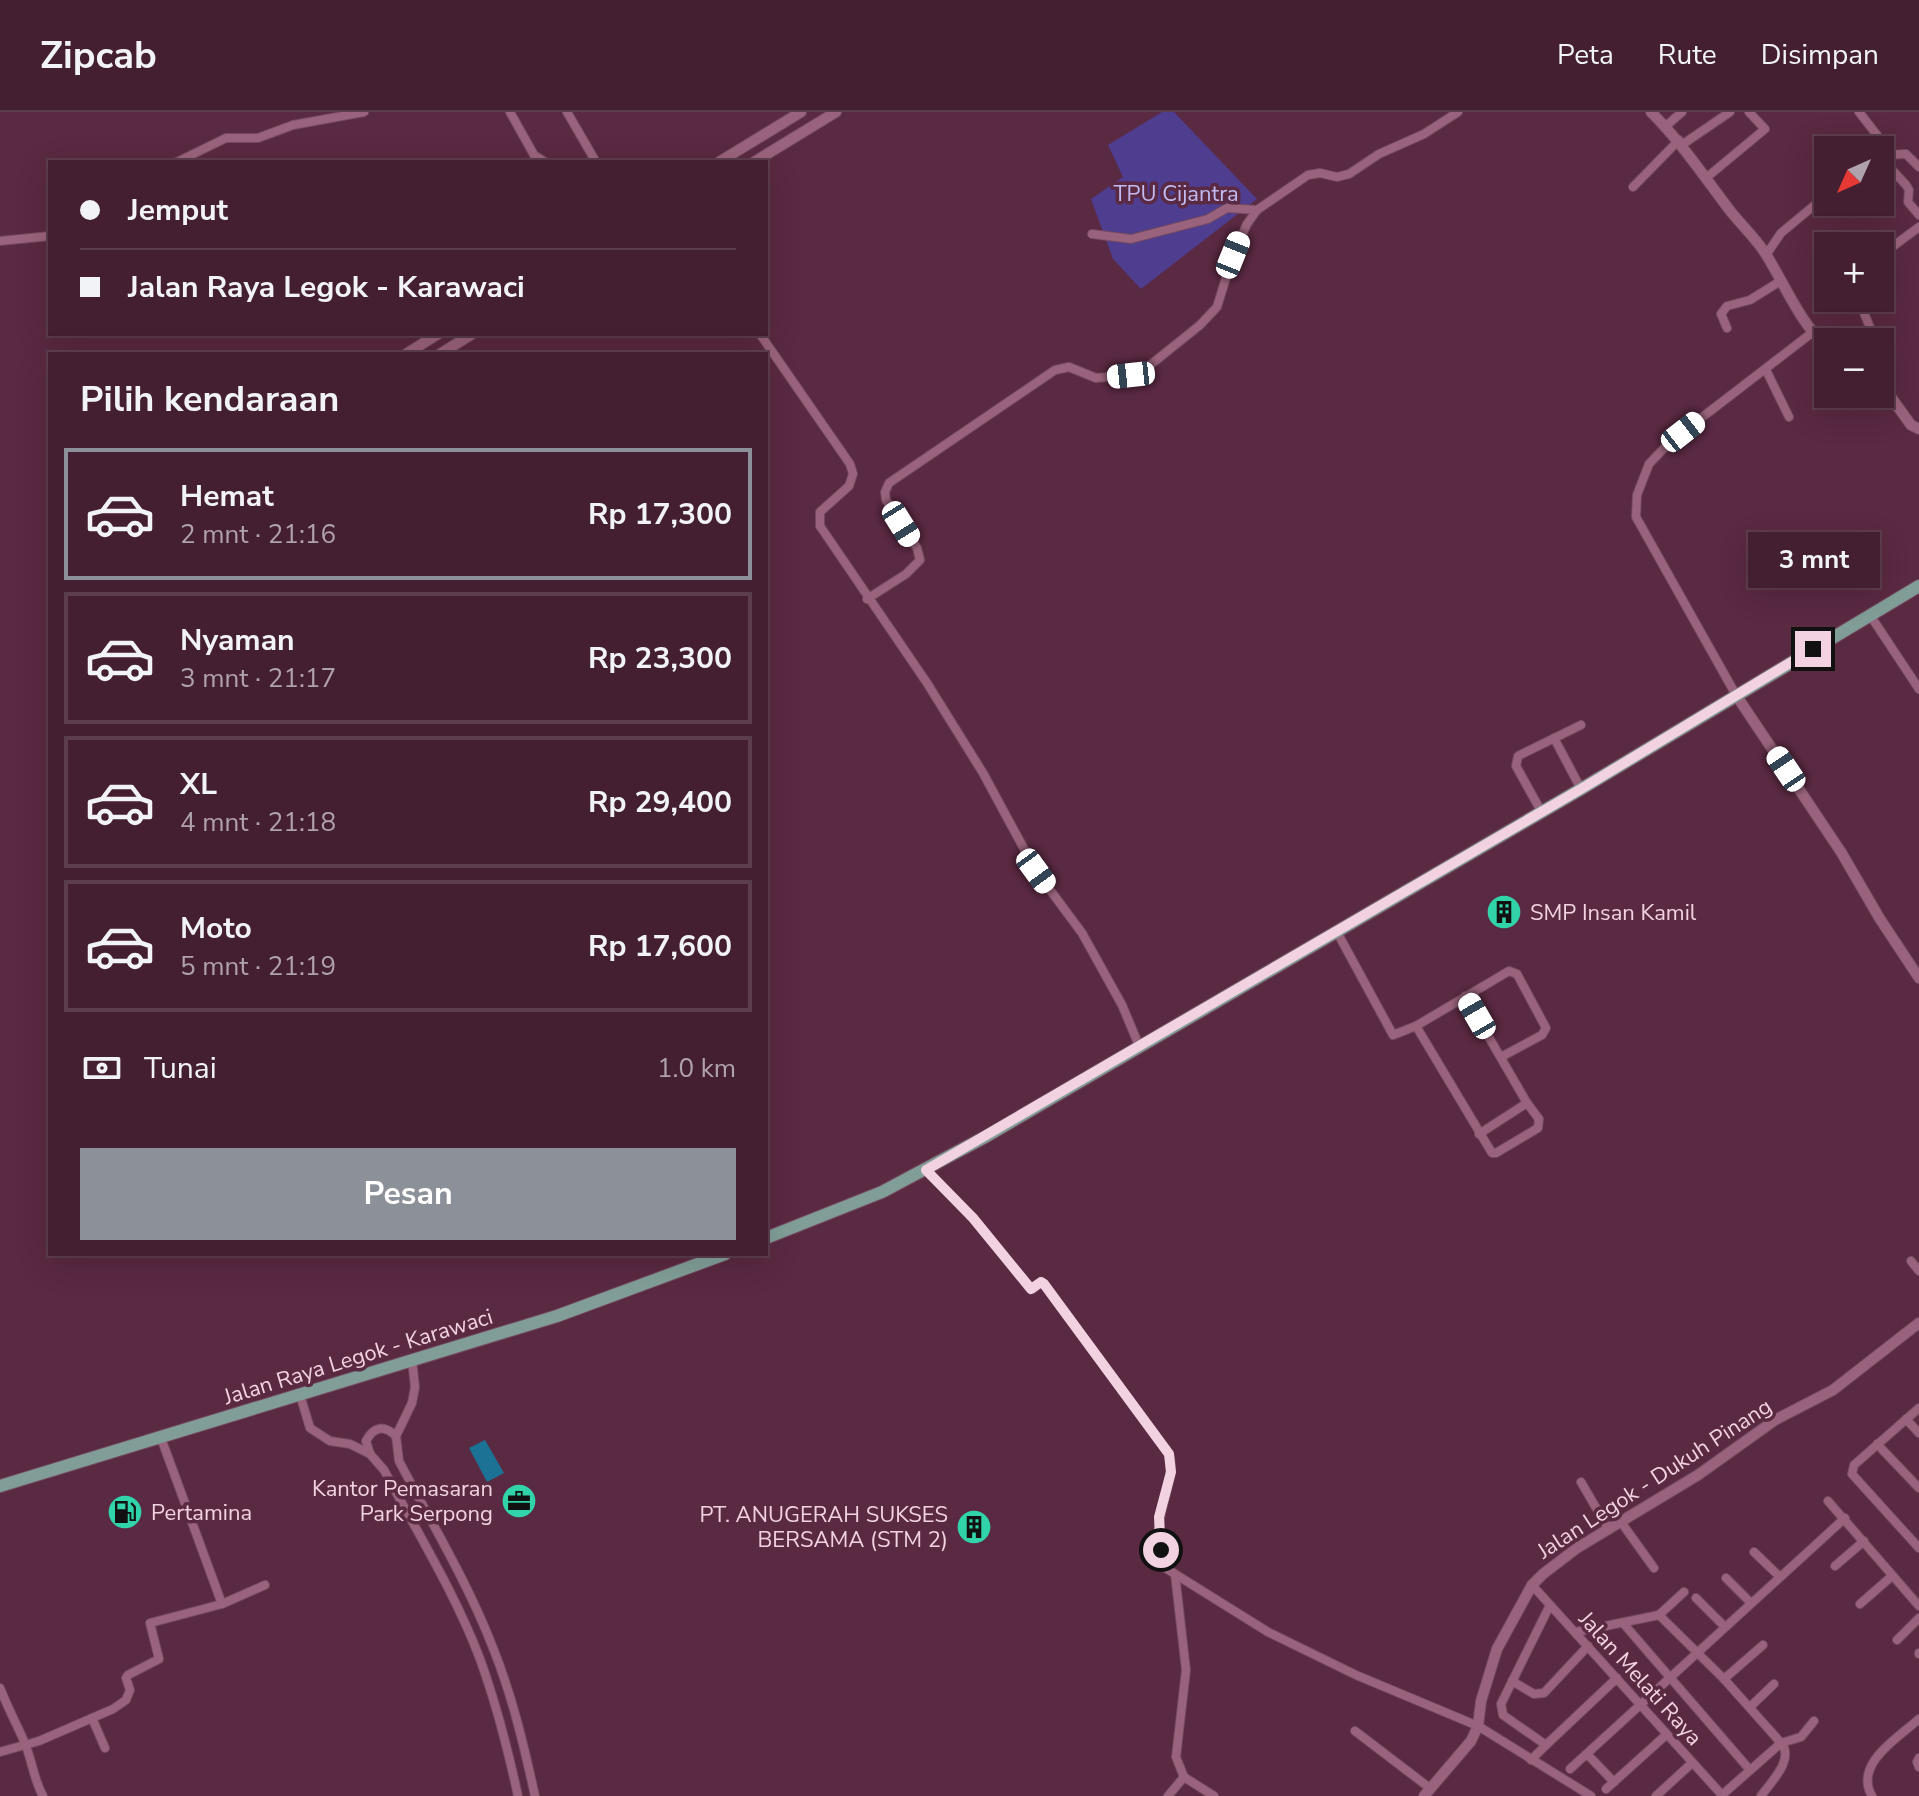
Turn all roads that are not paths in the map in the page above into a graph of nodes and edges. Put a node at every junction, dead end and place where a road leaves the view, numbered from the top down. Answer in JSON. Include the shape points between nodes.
{"nodes":[{"id":1,"x":364,"y":112,"type":"edge"},
{"id":2,"x":510,"y":112,"type":"edge"},
{"id":3,"x":567,"y":112,"type":"edge"},
{"id":4,"x":801,"y":112,"type":"edge"},
{"id":5,"x":836,"y":112,"type":"edge"},
{"id":6,"x":1458,"y":112,"type":"edge"},
{"id":7,"x":1651,"y":112,"type":"edge"},
{"id":8,"x":1682,"y":112,"type":"edge"},
{"id":9,"x":1730,"y":112,"type":"edge"},
{"id":10,"x":1749,"y":112,"type":"edge"},
{"id":11,"x":1859,"y":112,"type":"edge"},
{"id":12,"x":1666,"y":126,"type":"junction"},
{"id":13,"x":1878,"y":136,"type":"edge"},
{"id":14,"x":1681,"y":142,"type":"junction"},
{"id":15,"x":1894,"y":156,"type":"edge"},
{"id":16,"x":181,"y":160,"type":"edge"},
{"id":17,"x":542,"y":160,"type":"edge"},
{"id":18,"x":595,"y":160,"type":"edge"},
{"id":19,"x":727,"y":160,"type":"edge"},
{"id":20,"x":757,"y":160,"type":"edge"},
{"id":21,"x":1919,"y":167,"type":"edge"},
{"id":22,"x":1894,"y":172,"type":"edge"},
{"id":23,"x":1706,"y":178,"type":"junction"},
{"id":24,"x":1633,"y":187,"type":"dead end"},
{"id":25,"x":1814,"y":206,"type":"edge"},
{"id":26,"x":1257,"y":210,"type":"junction"},
{"id":27,"x":1919,"y":215,"type":"edge"},
{"id":28,"x":1919,"y":227,"type":"edge"},
{"id":29,"x":1092,"y":234,"type":"dead end"},
{"id":30,"x":48,"y":236,"type":"edge"},
{"id":31,"x":0,"y":241,"type":"edge"},
{"id":32,"x":1894,"y":246,"type":"edge"},
{"id":33,"x":1766,"y":255,"type":"junction"},
{"id":34,"x":1779,"y":282,"type":"junction"},
{"id":35,"x":1727,"y":328,"type":"dead end"},
{"id":36,"x":1813,"y":332,"type":"joint"},
{"id":37,"x":435,"y":336,"type":"edge"},
{"id":38,"x":469,"y":336,"type":"edge"},
{"id":39,"x":761,"y":336,"type":"edge"},
{"id":40,"x":409,"y":352,"type":"edge"},
{"id":41,"x":443,"y":352,"type":"edge"},
{"id":42,"x":1766,"y":370,"type":"junction"},
{"id":43,"x":1894,"y":401,"type":"edge"},
{"id":44,"x":1789,"y":417,"type":"dead end"},
{"id":45,"x":1919,"y":429,"type":"edge"},
{"id":46,"x":1919,"y":586,"type":"edge"},
{"id":47,"x":867,"y":599,"type":"junction"},
{"id":48,"x":1870,"y":615,"type":"junction"},
{"id":49,"x":1919,"y":689,"type":"edge"},
{"id":50,"x":1736,"y":695,"type":"junction"},
{"id":51,"x":1581,"y":725,"type":"dead end"},
{"id":52,"x":1554,"y":738,"type":"junction"},
{"id":53,"x":1581,"y":789,"type":"junction"},
{"id":54,"x":1541,"y":811,"type":"junction"},
{"id":55,"x":1337,"y":932,"type":"junction"},
{"id":56,"x":1919,"y":978,"type":"edge"},
{"id":57,"x":1465,"y":996,"type":"junction"},
{"id":58,"x":1416,"y":1026,"type":"junction"},
{"id":59,"x":1140,"y":1048,"type":"junction"},
{"id":60,"x":1501,"y":1057,"type":"junction"},
{"id":61,"x":1527,"y":1103,"type":"junction"},
{"id":62,"x":1479,"y":1134,"type":"junction"},
{"id":63,"x":926,"y":1170,"type":"junction"},
{"id":64,"x":768,"y":1237,"type":"edge"},
{"id":65,"x":720,"y":1256,"type":"edge"},
{"id":66,"x":1911,"y":1261,"type":"dead end"},
{"id":67,"x":1919,"y":1271,"type":"edge"},
{"id":68,"x":1919,"y":1323,"type":"edge"},
{"id":69,"x":412,"y":1360,"type":"junction"},
{"id":70,"x":300,"y":1395,"type":"junction"},
{"id":71,"x":1919,"y":1408,"type":"edge"},
{"id":72,"x":1906,"y":1419,"type":"junction"},
{"id":73,"x":1919,"y":1433,"type":"edge"},
{"id":74,"x":396,"y":1436,"type":"junction"},
{"id":75,"x":161,"y":1438,"type":"junction"},
{"id":76,"x":1877,"y":1444,"type":"junction"},
{"id":77,"x":370,"y":1454,"type":"junction"},
{"id":78,"x":1581,"y":1482,"type":"dead end"},
{"id":79,"x":0,"y":1486,"type":"edge"},
{"id":80,"x":1919,"y":1488,"type":"edge"},
{"id":81,"x":420,"y":1501,"type":"junction"},
{"id":82,"x":1828,"y":1501,"type":"dead end"},
{"id":83,"x":405,"y":1509,"type":"junction"},
{"id":84,"x":1845,"y":1518,"type":"junction"},
{"id":85,"x":1621,"y":1522,"type":"junction"},
{"id":86,"x":1609,"y":1530,"type":"junction"},
{"id":87,"x":1864,"y":1541,"type":"junction"},
{"id":88,"x":1919,"y":1548,"type":"edge"},
{"id":89,"x":1754,"y":1552,"type":"dead end"},
{"id":90,"x":1835,"y":1566,"type":"dead end"},
{"id":91,"x":1654,"y":1568,"type":"dead end"},
{"id":92,"x":1175,"y":1574,"type":"junction"},
{"id":93,"x":1892,"y":1576,"type":"junction"},
{"id":94,"x":1780,"y":1577,"type":"junction"},
{"id":95,"x":1726,"y":1578,"type":"dead end"},
{"id":96,"x":265,"y":1585,"type":"dead end"},
{"id":97,"x":1532,"y":1585,"type":"junction"},
{"id":98,"x":1684,"y":1592,"type":"dead end"},
{"id":99,"x":1696,"y":1598,"type":"dead end"},
{"id":100,"x":1751,"y":1603,"type":"junction"},
{"id":101,"x":222,"y":1604,"type":"junction"},
{"id":102,"x":1860,"y":1604,"type":"dead end"},
{"id":103,"x":1550,"y":1605,"type":"junction"},
{"id":104,"x":1919,"y":1606,"type":"edge"},
{"id":105,"x":1659,"y":1615,"type":"junction"},
{"id":106,"x":1919,"y":1618,"type":"edge"},
{"id":107,"x":1623,"y":1623,"type":"junction"},
{"id":108,"x":1725,"y":1627,"type":"junction"},
{"id":109,"x":1576,"y":1632,"type":"junction"},
{"id":110,"x":488,"y":1635,"type":"junction"},
{"id":111,"x":1897,"y":1640,"type":"dead end"},
{"id":112,"x":473,"y":1642,"type":"junction"},
{"id":113,"x":1763,"y":1645,"type":"dead end"},
{"id":114,"x":1588,"y":1646,"type":"junction"},
{"id":115,"x":495,"y":1651,"type":"junction"},
{"id":116,"x":1698,"y":1653,"type":"junction"},
{"id":117,"x":480,"y":1659,"type":"junction"},
{"id":118,"x":1617,"y":1678,"type":"junction"},
{"id":119,"x":1670,"y":1678,"type":"junction"},
{"id":120,"x":1724,"y":1679,"type":"junction"},
{"id":121,"x":1512,"y":1681,"type":"junction"},
{"id":122,"x":1774,"y":1684,"type":"dead end"},
{"id":123,"x":0,"y":1688,"type":"edge"},
{"id":124,"x":1641,"y":1706,"type":"junction"},
{"id":125,"x":1750,"y":1707,"type":"junction"},
{"id":126,"x":92,"y":1718,"type":"junction"},
{"id":127,"x":1919,"y":1719,"type":"edge"},
{"id":128,"x":1814,"y":1721,"type":"dead end"},
{"id":129,"x":1478,"y":1726,"type":"junction"},
{"id":130,"x":1355,"y":1731,"type":"dead end"},
{"id":131,"x":1666,"y":1735,"type":"junction"},
{"id":132,"x":25,"y":1743,"type":"junction"},
{"id":133,"x":1781,"y":1743,"type":"junction"},
{"id":134,"x":1546,"y":1745,"type":"junction"},
{"id":135,"x":105,"y":1748,"type":"dead end"},
{"id":136,"x":0,"y":1752,"type":"edge"},
{"id":137,"x":1587,"y":1754,"type":"junction"},
{"id":138,"x":1919,"y":1758,"type":"edge"},
{"id":139,"x":1531,"y":1760,"type":"junction"},
{"id":140,"x":1692,"y":1763,"type":"junction"},
{"id":141,"x":1919,"y":1767,"type":"edge"},
{"id":142,"x":1570,"y":1769,"type":"dead end"},
{"id":143,"x":1750,"y":1770,"type":"junction"},
{"id":144,"x":1184,"y":1777,"type":"junction"},
{"id":145,"x":1614,"y":1782,"type":"junction"},
{"id":146,"x":1606,"y":1789,"type":"dead end"},
{"id":147,"x":1427,"y":1792,"type":"edge"},
{"id":148,"x":1722,"y":1795,"type":"edge"},
{"id":149,"x":43,"y":1796,"type":"edge"},
{"id":150,"x":518,"y":1796,"type":"edge"},
{"id":151,"x":535,"y":1796,"type":"edge"},
{"id":152,"x":1168,"y":1796,"type":"edge"},
{"id":153,"x":1214,"y":1796,"type":"edge"},
{"id":154,"x":1591,"y":1796,"type":"edge"},
{"id":155,"x":1656,"y":1796,"type":"edge"},
{"id":156,"x":1761,"y":1796,"type":"edge"},
{"id":157,"x":1872,"y":1796,"type":"edge"}],
"edges":[{"from":1,"to":16,"type":"street","via":[[293,125],[258,138],[226,138]]},
{"from":2,"to":17,"type":"street"},
{"from":3,"to":18,"type":"street"},
{"from":4,"to":19,"type":"street"},
{"from":5,"to":20,"type":"street"},
{"from":6,"to":26,"type":"street","via":[[1349,174],[1308,175]]},
{"from":7,"to":12,"type":"street"},
{"from":8,"to":12,"type":"street"},
{"from":9,"to":14,"type":"street"},
{"from":10,"to":23,"type":"street","via":[[1765,129]]},
{"from":11,"to":13,"type":"street"},
{"from":12,"to":14,"type":"street"},
{"from":14,"to":23,"type":"street"},
{"from":14,"to":24,"type":"street"},
{"from":15,"to":21,"type":"street","via":[[1906,154]]},
{"from":22,"to":27,"type":"street"},
{"from":23,"to":33,"type":"street"},
{"from":25,"to":33,"type":"street","via":[[1781,233]]},
{"from":26,"to":29,"type":"street","via":[[1227,208],[1208,219],[1131,239]]},
{"from":26,"to":47,"type":"street","via":[[1237,244],[1217,307],[1149,366],[1131,375],[1096,378],[1069,367],[1055,370],[889,483],[886,500],[920,560]]},
{"from":28,"to":32,"type":"street"},
{"from":30,"to":31,"type":"street"},
{"from":33,"to":34,"type":"street"},
{"from":34,"to":35,"type":"street","via":[[1750,300],[1727,306],[1721,314]]},
{"from":34,"to":36,"type":"street"},
{"from":36,"to":42,"type":"street"},
{"from":37,"to":40,"type":"street"},
{"from":38,"to":41,"type":"street"},
{"from":39,"to":47,"type":"street","via":[[850,464],[851,482],[818,520]]},
{"from":42,"to":44,"type":"street"},
{"from":42,"to":50,"type":"street","via":[[1670,442],[1649,464],[1637,495],[1636,517]]},
{"from":43,"to":45,"type":"street"},
{"from":46,"to":48,"type":"main road"},
{"from":47,"to":59,"type":"street","via":[[935,695],[1036,871],[1082,933]]},
{"from":48,"to":49,"type":"street"},
{"from":48,"to":50,"type":"main road"},
{"from":50,"to":53,"type":"main road"},
{"from":50,"to":56,"type":"street"},
{"from":51,"to":52,"type":"street"},
{"from":52,"to":53,"type":"street"},
{"from":52,"to":54,"type":"street","via":[[1515,762]]},
{"from":53,"to":54,"type":"main road"},
{"from":54,"to":55,"type":"main road"},
{"from":55,"to":58,"type":"street","via":[[1389,1032],[1398,1035]]},
{"from":55,"to":59,"type":"main road"},
{"from":57,"to":58,"type":"street"},
{"from":57,"to":60,"type":"street"},
{"from":57,"to":60,"type":"street","via":[[1509,971],[1517,974],[1546,1028]]},
{"from":58,"to":62,"type":"street"},
{"from":59,"to":63,"type":"main road"},
{"from":60,"to":61,"type":"street"},
{"from":61,"to":62,"type":"street"},
{"from":61,"to":62,"type":"street","via":[[1539,1119],[1538,1128],[1494,1153]]},
{"from":63,"to":64,"type":"main road"},
{"from":63,"to":92,"type":"street","via":[[1031,1289],[1044,1284],[1169,1454],[1171,1472],[1159,1537],[1164,1565]]},
{"from":65,"to":69,"type":"main road","name":"Jalan Raya Legok - Karawaci","via":[[557,1316]]},
{"from":66,"to":67,"type":"street"},
{"from":68,"to":85,"type":"street","name":"Jalan Legok - Dukuh Pinang","via":[[1833,1390],[1775,1420]]},
{"from":69,"to":70,"type":"main road","name":"Jalan Raya Legok - Karawaci"},
{"from":69,"to":74,"type":"street","via":[[412,1403]]},
{"from":70,"to":75,"type":"main road","name":"Jalan Raya Legok - Karawaci"},
{"from":70,"to":77,"type":"street","via":[[310,1428]]},
{"from":71,"to":72,"type":"street"},
{"from":72,"to":73,"type":"street"},
{"from":72,"to":76,"type":"street"},
{"from":74,"to":77,"type":"street","via":[[379,1427],[371,1432],[366,1441]]},
{"from":74,"to":81,"type":"street","via":[[399,1461]]},
{"from":75,"to":79,"type":"main road","name":"Jalan Raya Legok - Karawaci"},
{"from":75,"to":101,"type":"street"},
{"from":76,"to":80,"type":"street"},
{"from":76,"to":88,"type":"street","via":[[1854,1465],[1852,1474]]},
{"from":77,"to":83,"type":"street"},
{"from":78,"to":86,"type":"street"},
{"from":81,"to":83,"type":"street"},
{"from":81,"to":110,"type":"street"},
{"from":82,"to":84,"type":"street"},
{"from":83,"to":112,"type":"street"},
{"from":84,"to":87,"type":"street"},
{"from":84,"to":94,"type":"street"},
{"from":85,"to":86,"type":"street","name":"Jalan Legok - Dukuh Pinang"},
{"from":85,"to":91,"type":"street"},
{"from":86,"to":97,"type":"street","name":"Jalan Legok - Dukuh Pinang","via":[[1558,1561]]},
{"from":87,"to":90,"type":"street"},
{"from":87,"to":93,"type":"street"},
{"from":89,"to":94,"type":"street"},
{"from":92,"to":129,"type":"street","via":[[1268,1632]]},
{"from":92,"to":144,"type":"street","via":[[1186,1670],[1176,1757]]},
{"from":93,"to":102,"type":"street"},
{"from":93,"to":104,"type":"street"},
{"from":94,"to":100,"type":"street"},
{"from":95,"to":100,"type":"street"},
{"from":96,"to":101,"type":"street"},
{"from":97,"to":103,"type":"street","name":"Jalan Melati Raya"},
{"from":97,"to":129,"type":"street","name":"Jalan Legok - Dukuh Pinang","via":[[1491,1665]]},
{"from":98,"to":105,"type":"street"},
{"from":99,"to":108,"type":"street"},
{"from":100,"to":108,"type":"street"},
{"from":101,"to":126,"type":"street","via":[[150,1623],[159,1659],[128,1675],[126,1700]]},
{"from":103,"to":109,"type":"street","name":"Jalan Melati Raya"},
{"from":103,"to":121,"type":"street"},
{"from":105,"to":107,"type":"street"},
{"from":105,"to":116,"type":"street"},
{"from":106,"to":111,"type":"street"},
{"from":107,"to":109,"type":"street"},
{"from":107,"to":119,"type":"street"},
{"from":108,"to":116,"type":"street"},
{"from":109,"to":114,"type":"street","name":"Jalan Melati Raya"},
{"from":110,"to":112,"type":"street"},
{"from":110,"to":115,"type":"street"},
{"from":112,"to":117,"type":"street"},
{"from":113,"to":120,"type":"street"},
{"from":114,"to":118,"type":"street","name":"Jalan Melati Raya"},
{"from":114,"to":121,"type":"street","via":[[1544,1693],[1534,1694]]},
{"from":115,"to":117,"type":"street"},
{"from":115,"to":151,"type":"street"},
{"from":116,"to":119,"type":"street"},
{"from":116,"to":120,"type":"street"},
{"from":117,"to":150,"type":"street"},
{"from":118,"to":124,"type":"street","name":"Jalan Melati Raya"},
{"from":118,"to":134,"type":"street"},
{"from":119,"to":124,"type":"street"},
{"from":119,"to":143,"type":"street"},
{"from":120,"to":125,"type":"street"},
{"from":121,"to":134,"type":"street","via":[[1501,1713]]},
{"from":122,"to":125,"type":"street"},
{"from":123,"to":132,"type":"street"},
{"from":124,"to":131,"type":"street","name":"Jalan Melati Raya"},
{"from":124,"to":137,"type":"street"},
{"from":125,"to":133,"type":"street"},
{"from":126,"to":132,"type":"street"},
{"from":126,"to":135,"type":"street"},
{"from":127,"to":157,"type":"street","via":[[1871,1762],[1867,1779]]},
{"from":128,"to":133,"type":"street","via":[[1801,1737]]},
{"from":129,"to":139,"type":"street"},
{"from":129,"to":147,"type":"street","name":"Jalan Legok - Dukuh Pinang","via":[[1461,1755]]},
{"from":130,"to":147,"type":"street"},
{"from":131,"to":140,"type":"street","name":"Jalan Melati Raya"},
{"from":131,"to":145,"type":"street"},
{"from":132,"to":136,"type":"street"},
{"from":132,"to":149,"type":"street"},
{"from":133,"to":143,"type":"street"},
{"from":133,"to":156,"type":"street","via":[[1786,1759]]},
{"from":134,"to":139,"type":"street"},
{"from":137,"to":142,"type":"street"},
{"from":137,"to":145,"type":"street"},
{"from":138,"to":141,"type":"street"},
{"from":139,"to":154,"type":"street"},
{"from":140,"to":148,"type":"street","name":"Jalan Melati Raya"},
{"from":140,"to":155,"type":"street"},
{"from":143,"to":148,"type":"street"},
{"from":144,"to":152,"type":"street"},
{"from":144,"to":153,"type":"street"},
{"from":145,"to":146,"type":"street"}]}
